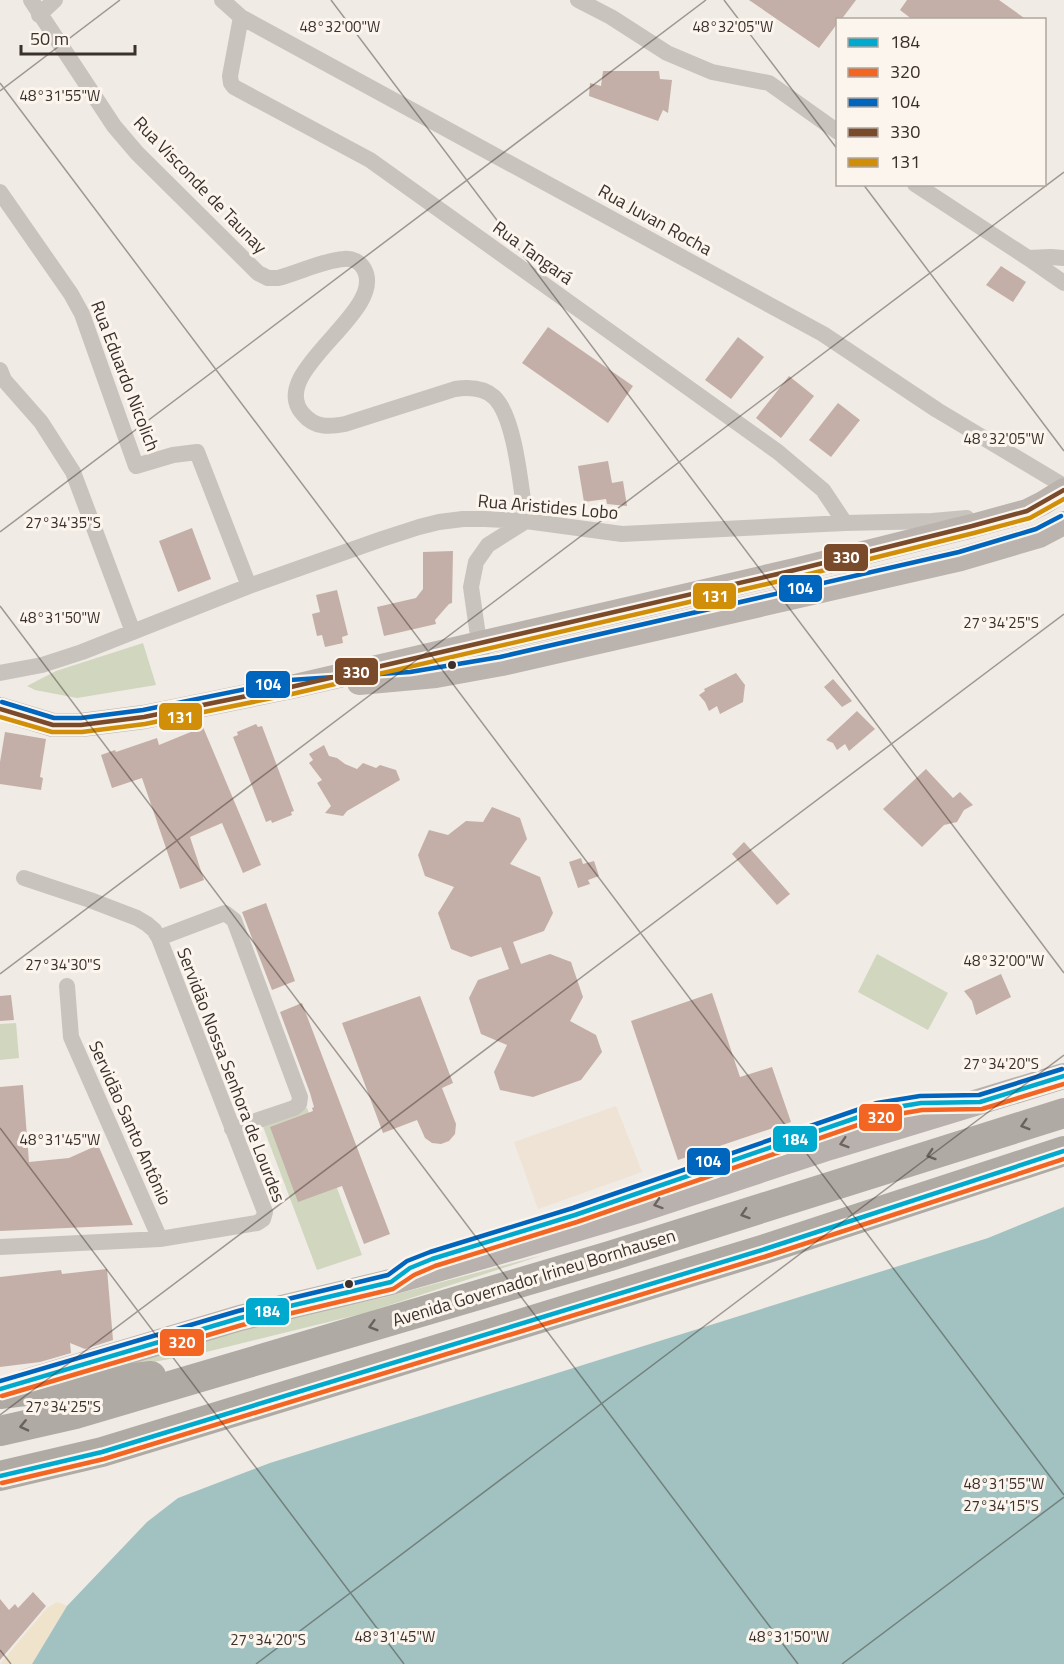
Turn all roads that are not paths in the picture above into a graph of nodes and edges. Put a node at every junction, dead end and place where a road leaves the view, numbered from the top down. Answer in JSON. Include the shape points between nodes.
{"nodes":[{"id":1,"x":31,"y":0,"type":"edge"},
{"id":2,"x":55,"y":0,"type":"edge"},
{"id":3,"x":222,"y":0,"type":"edge"},
{"id":4,"x":578,"y":0,"type":"edge"},
{"id":5,"x":39,"y":15,"type":"junction"},
{"id":6,"x":241,"y":16,"type":"junction"},
{"id":7,"x":836,"y":131,"type":"edge"},
{"id":8,"x":918,"y":186,"type":"edge"},
{"id":9,"x":0,"y":192,"type":"edge"},
{"id":10,"x":1028,"y":258,"type":"junction"},
{"id":11,"x":1064,"y":258,"type":"edge"},
{"id":12,"x":1064,"y":284,"type":"edge"},
{"id":13,"x":0,"y":370,"type":"edge"},
{"id":14,"x":1064,"y":488,"type":"edge"},
{"id":15,"x":1009,"y":516,"type":"junction"},
{"id":16,"x":526,"y":521,"type":"junction"},
{"id":17,"x":845,"y":523,"type":"junction"},
{"id":18,"x":1064,"y":523,"type":"edge"},
{"id":19,"x":249,"y":586,"type":"junction"},
{"id":20,"x":133,"y":632,"type":"junction"},
{"id":21,"x":480,"y":642,"type":"junction"},
{"id":22,"x":486,"y":667,"type":"junction"},
{"id":23,"x":0,"y":673,"type":"edge"},
{"id":24,"x":291,"y":687,"type":"junction"},
{"id":25,"x":0,"y":709,"type":"edge"},
{"id":26,"x":24,"y":878,"type":"dead end"},
{"id":27,"x":159,"y":938,"type":"junction"},
{"id":28,"x":67,"y":986,"type":"dead end"},
{"id":29,"x":1064,"y":1076,"type":"edge"},
{"id":30,"x":1064,"y":1113,"type":"edge"},
{"id":31,"x":232,"y":1129,"type":"junction"},
{"id":32,"x":1064,"y":1151,"type":"edge"},
{"id":33,"x":160,"y":1239,"type":"junction"},
{"id":34,"x":0,"y":1247,"type":"edge"},
{"id":35,"x":238,"y":1366,"type":"junction"},
{"id":36,"x":0,"y":1389,"type":"edge"},
{"id":37,"x":0,"y":1395,"type":"edge"},
{"id":38,"x":0,"y":1431,"type":"edge"},
{"id":39,"x":0,"y":1476,"type":"edge"}],
"edges":[{"from":1,"to":5,"type":"street","name":"Rua Visconde de Taunay"},
{"from":2,"to":5,"type":"street"},
{"from":3,"to":6,"type":"street","name":"Rua Juvan Rocha"},
{"from":4,"to":7,"type":"street","via":[[667,53],[712,72],[769,83]]},
{"from":5,"to":16,"type":"street","name":"Rua Visconde de Taunay","via":[[114,126],[258,273],[278,278],[347,258],[363,267],[366,293],[299,382],[296,393],[301,413],[312,423],[328,427],[454,389],[483,390],[501,406],[511,428]]},
{"from":6,"to":14,"type":"street","name":"Rua Juvan Rocha","via":[[823,334]]},
{"from":6,"to":17,"type":"street","name":"Rua Tangará","via":[[230,76],[234,87],[370,160],[430,202],[778,452],[823,490]]},
{"from":8,"to":10,"type":"street"},
{"from":9,"to":19,"type":"street","name":"Rua Eduardo Nicolich","via":[[82,314],[136,466],[197,452]]},
{"from":10,"to":11,"type":"street"},
{"from":10,"to":12,"type":"street"},
{"from":13,"to":20,"type":"street","via":[[74,472]]},
{"from":14,"to":15,"type":"main road","via":[[1043,503]]},
{"from":15,"to":17,"type":"street","name":"Rua Aristides Lobo"},
{"from":15,"to":21,"type":"main road"},
{"from":16,"to":17,"type":"street","name":"Rua Aristides Lobo","via":[[622,534]]},
{"from":16,"to":19,"type":"street","name":"Rua Aristides Lobo","via":[[463,519],[419,526]]},
{"from":16,"to":21,"type":"street","via":[[488,545],[476,562],[471,587]]},
{"from":18,"to":22,"type":"main road","via":[[1039,537],[961,559]]},
{"from":19,"to":20,"type":"street","name":"Rua Aristides Lobo"},
{"from":20,"to":23,"type":"street","name":"Rua Aristides Lobo","via":[[42,665]]},
{"from":21,"to":22,"type":"street"},
{"from":21,"to":24,"type":"main road"},
{"from":22,"to":24,"type":"main road","via":[[411,679]]},
{"from":24,"to":25,"type":"main road","via":[[144,717],[81,725],[52,725]]},
{"from":26,"to":27,"type":"street","name":"Servidão Nossa Senhora de Lourdes","via":[[137,918]]},
{"from":27,"to":31,"type":"street","name":"Servidão Nossa Senhora de Lourdes"},
{"from":27,"to":31,"type":"street","via":[[225,912],[234,920],[300,1097],[294,1108]]},
{"from":28,"to":33,"type":"street","name":"Servidão Santo Antônio","via":[[71,1037]]},
{"from":29,"to":36,"type":"main road","one_way":true,"via":[[518,1246],[391,1282],[240,1318]]},
{"from":30,"to":35,"type":"highway","name":"Avenida Governador Irineu Bornhausen","one_way":true,"via":[[610,1256]]},
{"from":31,"to":33,"type":"street","name":"Servidão Nossa Senhora de Lourdes","via":[[265,1212],[262,1219]]},
{"from":32,"to":39,"type":"highway","via":[[765,1249],[102,1452]]},
{"from":33,"to":34,"type":"street","name":"Servidão Nossa Senhora de Lourdes"},
{"from":35,"to":37,"type":"highway"},
{"from":35,"to":38,"type":"highway","name":"Avenida Governador Irineu Bornhausen","one_way":true,"via":[[75,1414]]}]}
